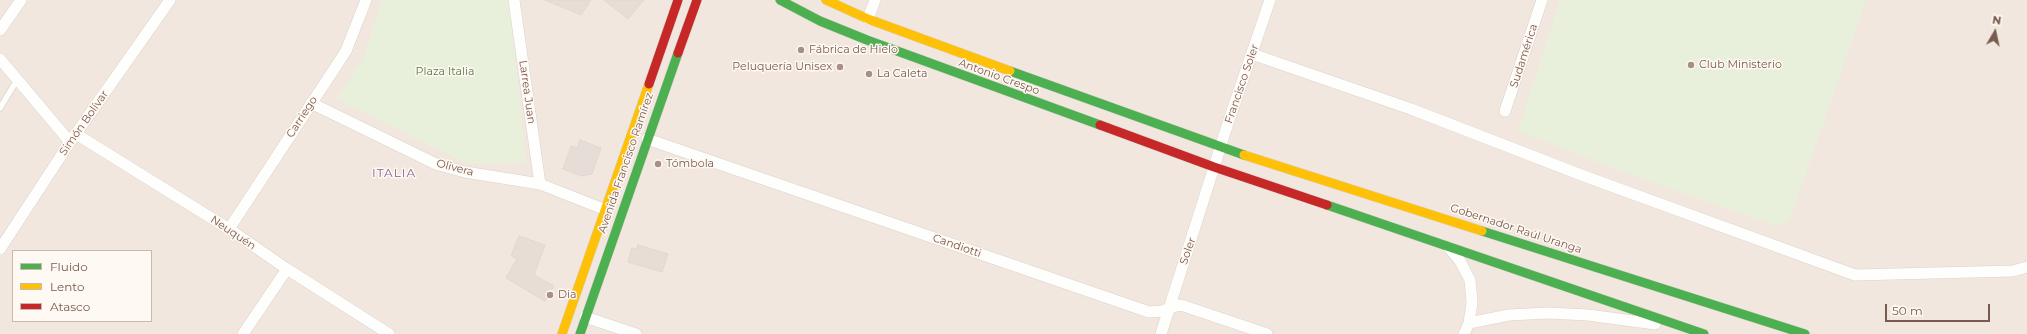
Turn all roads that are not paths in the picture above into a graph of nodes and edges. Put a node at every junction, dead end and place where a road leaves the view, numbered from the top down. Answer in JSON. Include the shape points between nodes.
{"nodes":[{"id":1,"x":21,"y":0,"type":"edge"},
{"id":2,"x":170,"y":0,"type":"edge"},
{"id":3,"x":366,"y":0,"type":"edge"},
{"id":4,"x":514,"y":0,"type":"edge"},
{"id":5,"x":678,"y":0,"type":"edge"},
{"id":6,"x":697,"y":0,"type":"edge"},
{"id":7,"x":780,"y":0,"type":"edge"},
{"id":8,"x":826,"y":0,"type":"edge"},
{"id":9,"x":875,"y":0,"type":"edge"},
{"id":10,"x":1270,"y":0,"type":"edge"},
{"id":11,"x":1542,"y":0,"type":"edge"},
{"id":12,"x":868,"y":19,"type":"junction"},
{"id":13,"x":0,"y":30,"type":"edge"},
{"id":14,"x":1252,"y":54,"type":"junction"},
{"id":15,"x":0,"y":60,"type":"edge"},
{"id":16,"x":17,"y":80,"type":"junction"},
{"id":17,"x":312,"y":103,"type":"junction"},
{"id":18,"x":0,"y":108,"type":"edge"},
{"id":19,"x":1505,"y":111,"type":"dead end"},
{"id":20,"x":73,"y":138,"type":"junction"},
{"id":21,"x":647,"y":139,"type":"junction"},
{"id":22,"x":1220,"y":147,"type":"junction"},
{"id":23,"x":1214,"y":167,"type":"junction"},
{"id":24,"x":540,"y":184,"type":"junction"},
{"id":25,"x":606,"y":210,"type":"junction"},
{"id":26,"x":229,"y":229,"type":"junction"},
{"id":27,"x":1446,"y":245,"type":"junction"},
{"id":28,"x":0,"y":249,"type":"edge"},
{"id":29,"x":2027,"y":267,"type":"edge"},
{"id":30,"x":287,"y":269,"type":"junction"},
{"id":31,"x":1169,"y":308,"type":"junction"},
{"id":32,"x":585,"y":317,"type":"junction"},
{"id":33,"x":1469,"y":323,"type":"junction"},
{"id":34,"x":1700,"y":333,"type":"edge"},
{"id":35,"x":243,"y":334,"type":"edge"},
{"id":36,"x":389,"y":334,"type":"edge"},
{"id":37,"x":562,"y":334,"type":"edge"},
{"id":38,"x":580,"y":334,"type":"edge"},
{"id":39,"x":636,"y":334,"type":"edge"},
{"id":40,"x":1160,"y":334,"type":"edge"},
{"id":41,"x":1267,"y":334,"type":"edge"},
{"id":42,"x":1464,"y":334,"type":"edge"},
{"id":43,"x":1804,"y":334,"type":"edge"}],
"edges":[{"from":1,"to":13,"type":"street"},
{"from":2,"to":20,"type":"street","name":"Simón Bolívar"},
{"from":3,"to":17,"type":"street","name":"Carriego","via":[[346,51]]},
{"from":4,"to":24,"type":"street","name":"Larrea Juan"},
{"from":5,"to":25,"type":"main road","name":"Avenida Francisco Ramírez"},
{"from":6,"to":21,"type":"main road","name":"Avenida Francisco Ramírez"},
{"from":7,"to":23,"type":"main road","name":"Antonio Crespo","via":[[820,21],[866,40]]},
{"from":8,"to":12,"type":"main road","name":"Antonio Crespo"},
{"from":9,"to":12,"type":"street"},
{"from":10,"to":14,"type":"street","name":"Francisco Soler"},
{"from":11,"to":19,"type":"street","name":"Sudamérica"},
{"from":12,"to":22,"type":"main road","name":"Antonio Crespo"},
{"from":14,"to":22,"type":"street","name":"Francisco Soler"},
{"from":14,"to":29,"type":"street","via":[[1411,109],[1584,176],[1855,275],[2013,271]]},
{"from":15,"to":16,"type":"street","name":"Neuquén"},
{"from":16,"to":18,"type":"lane"},
{"from":16,"to":20,"type":"street","name":"Neuquén"},
{"from":17,"to":24,"type":"street","name":"Olivera","via":[[436,164],[465,172]]},
{"from":17,"to":26,"type":"street","name":"Carriego"},
{"from":20,"to":26,"type":"street","name":"Neuquén"},
{"from":20,"to":28,"type":"street","name":"Simón Bolívar"},
{"from":21,"to":31,"type":"street","name":"Candiotti","via":[[1149,312]]},
{"from":21,"to":32,"type":"main road","name":"Avenida Francisco Ramírez"},
{"from":22,"to":23,"type":"street","name":"Francisco Soler"},
{"from":22,"to":43,"type":"main road","name":"Gobernador Raúl Uranga"},
{"from":23,"to":27,"type":"main road"},
{"from":23,"to":31,"type":"street","name":"Soler"},
{"from":24,"to":25,"type":"street","name":"Olivera"},
{"from":25,"to":37,"type":"main road","name":"Avenida Francisco Ramírez"},
{"from":26,"to":30,"type":"street","name":"Neuquén"},
{"from":27,"to":33,"type":"street","via":[[1460,260],[1470,280],[1472,302]]},
{"from":27,"to":34,"type":"main road"},
{"from":30,"to":35,"type":"street"},
{"from":30,"to":36,"type":"street","name":"Neuquén"},
{"from":31,"to":40,"type":"street","name":"Soler"},
{"from":31,"to":41,"type":"street","name":"Candiotti","via":[[1184,306]]},
{"from":32,"to":38,"type":"main road","name":"Avenida Francisco Ramírez"},
{"from":32,"to":39,"type":"street"},
{"from":33,"to":34,"type":"street","via":[[1509,315],[1548,313],[1628,319]]},
{"from":33,"to":42,"type":"street"}]}
